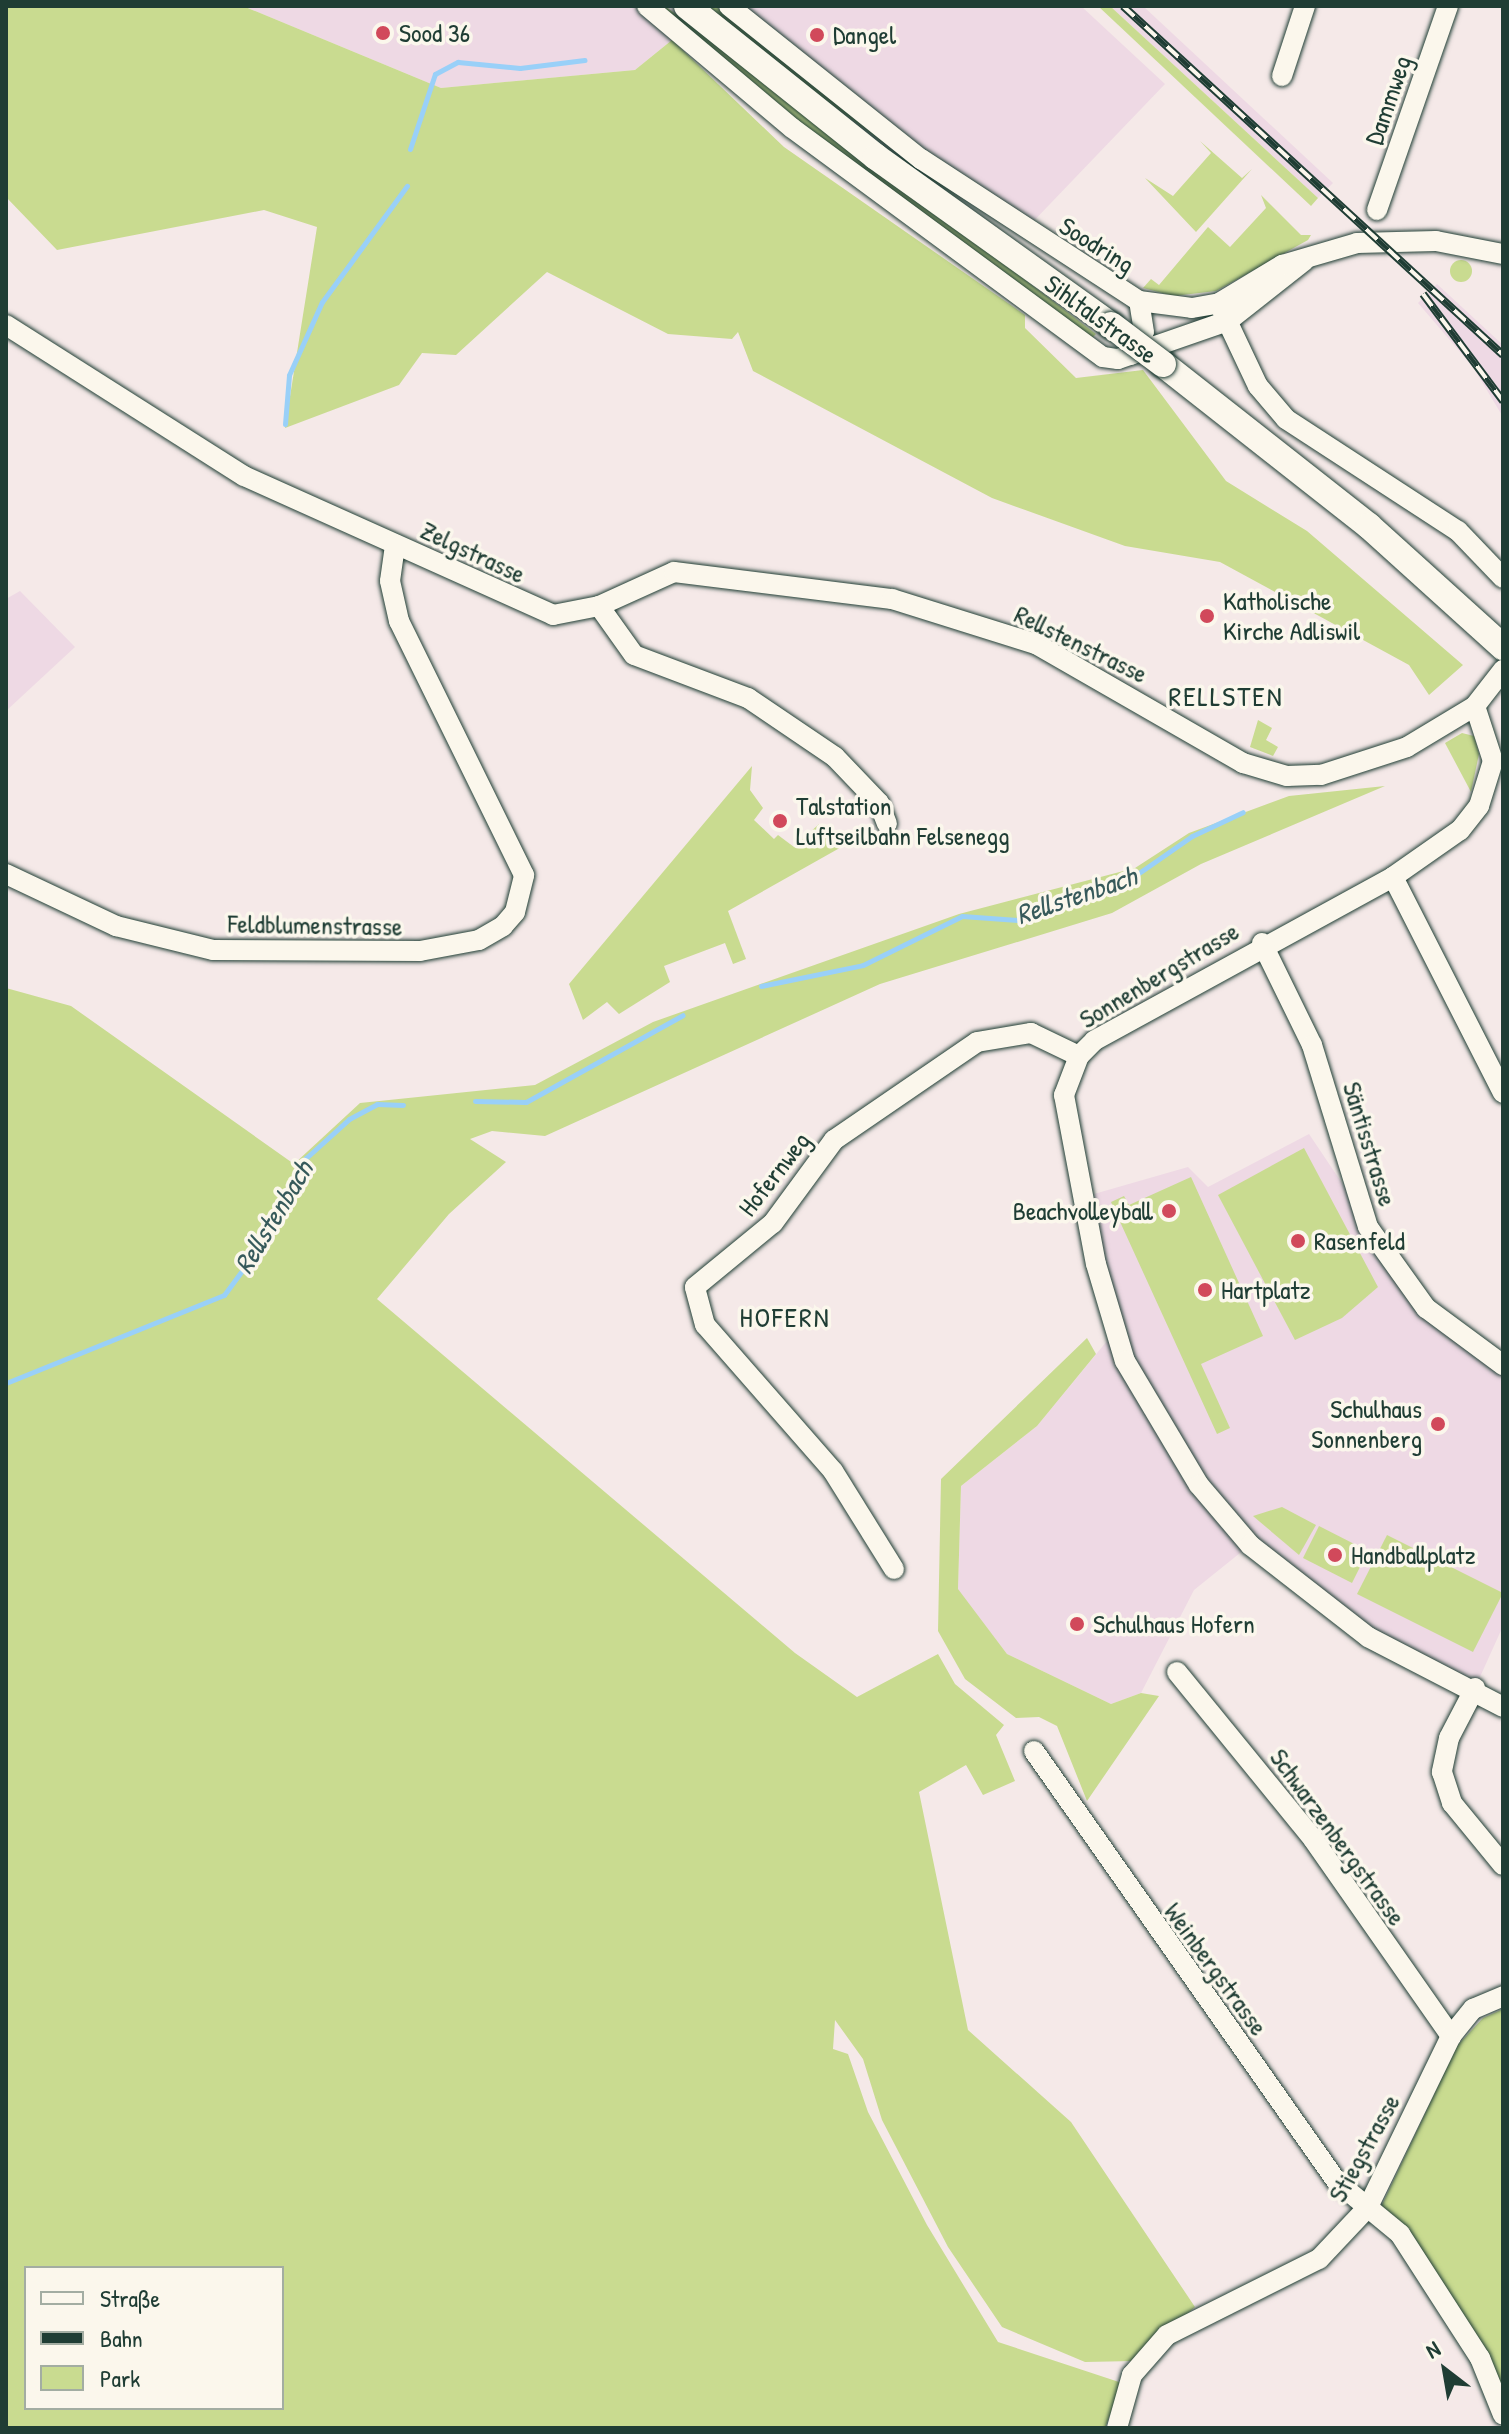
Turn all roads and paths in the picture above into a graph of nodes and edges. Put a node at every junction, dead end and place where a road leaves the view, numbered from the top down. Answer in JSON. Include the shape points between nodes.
{"nodes":[{"id":1,"x":647,"y":6,"type":"edge"},
{"id":2,"x":687,"y":6,"type":"edge"},
{"id":3,"x":729,"y":6,"type":"edge"},
{"id":4,"x":1305,"y":6,"type":"edge"},
{"id":5,"x":1448,"y":6,"type":"edge"},
{"id":6,"x":1282,"y":76,"type":"dead end"},
{"id":7,"x":1377,"y":210,"type":"dead end"},
{"id":8,"x":1503,"y":254,"type":"edge"},
{"id":9,"x":1139,"y":301,"type":"junction"},
{"id":10,"x":1223,"y":312,"type":"junction"},
{"id":11,"x":6,"y":325,"type":"edge"},
{"id":12,"x":1131,"y":355,"type":"junction"},
{"id":13,"x":395,"y":544,"type":"junction"},
{"id":14,"x":1503,"y":577,"type":"edge"},
{"id":15,"x":599,"y":606,"type":"junction"},
{"id":16,"x":1503,"y":647,"type":"edge"},
{"id":17,"x":1500,"y":676,"type":"edge"},
{"id":18,"x":1475,"y":706,"type":"junction"},
{"id":19,"x":1498,"y":761,"type":"edge"},
{"id":20,"x":887,"y":824,"type":"dead end"},
{"id":21,"x":6,"y":874,"type":"edge"},
{"id":22,"x":1393,"y":877,"type":"junction"},
{"id":23,"x":1262,"y":943,"type":"junction"},
{"id":24,"x":1079,"y":1056,"type":"junction"},
{"id":25,"x":1503,"y":1093,"type":"edge"},
{"id":26,"x":1503,"y":1365,"type":"edge"},
{"id":27,"x":894,"y":1569,"type":"dead end"},
{"id":28,"x":1177,"y":1672,"type":"dead end"},
{"id":29,"x":1475,"y":1688,"type":"junction"},
{"id":30,"x":1503,"y":1707,"type":"edge"},
{"id":31,"x":1034,"y":1751,"type":"dead end"},
{"id":32,"x":1503,"y":1865,"type":"edge"},
{"id":33,"x":1503,"y":1996,"type":"edge"},
{"id":34,"x":1451,"y":2036,"type":"junction"},
{"id":35,"x":1368,"y":2207,"type":"junction"},
{"id":36,"x":1503,"y":2415,"type":"edge"},
{"id":37,"x":1117,"y":2428,"type":"edge"}],
"edges":[{"from":1,"to":12,"type":"street","via":[[792,128],[1093,353]]},
{"from":2,"to":16,"type":"main road","name":"Sihltalstrasse","bridge":true,"via":[[876,157],[1163,364],[1369,526]]},
{"from":3,"to":9,"type":"street","name":"Soodring","via":[[921,159]]},
{"from":4,"to":6,"type":"street"},
{"from":5,"to":7,"type":"street","name":"Dammweg"},
{"from":8,"to":10,"type":"street","via":[[1414,240],[1309,256]]},
{"from":9,"to":10,"type":"street"},
{"from":9,"to":12,"type":"street","name":"Soodring","via":[[1144,332]]},
{"from":10,"to":12,"type":"street"},
{"from":10,"to":14,"type":"street","via":[[1258,386],[1286,419],[1458,531]]},
{"from":11,"to":13,"type":"street","name":"Zelgstrasse","via":[[244,476]]},
{"from":13,"to":15,"type":"street","name":"Zelgstrasse","via":[[534,610],[562,615]]},
{"from":13,"to":21,"type":"street","name":"Feldblumenstrasse","via":[[390,581],[399,621],[524,875],[503,926],[479,940],[420,951],[213,950],[116,926]]},
{"from":15,"to":18,"type":"street","name":"Rellstenstrasse","via":[[674,572],[892,599],[1036,644],[1243,763],[1287,776],[1373,761]]},
{"from":15,"to":20,"type":"street","via":[[634,655],[748,698],[835,757],[879,803]]},
{"from":17,"to":18,"type":"street","name":"Rellstenstrasse"},
{"from":18,"to":19,"type":"street","name":"Sonnenbergstrasse"},
{"from":19,"to":22,"type":"street","name":"Sonnenbergstrasse","via":[[1479,806],[1460,830]]},
{"from":22,"to":23,"type":"street","name":"Sonnenbergstrasse"},
{"from":22,"to":25,"type":"street"},
{"from":23,"to":24,"type":"street","name":"Sonnenbergstrasse"},
{"from":23,"to":26,"type":"street","name":"Säntisstrasse","via":[[1312,1045],[1368,1227],[1426,1308]]},
{"from":24,"to":27,"type":"street","name":"Hofernweg","via":[[1031,1033],[977,1042],[834,1140],[773,1223],[695,1287],[705,1325],[833,1471]]},
{"from":24,"to":29,"type":"street","name":"Sonnenbergstrasse","via":[[1064,1095],[1065,1121],[1096,1264],[1125,1361],[1151,1410],[1250,1545],[1368,1637]]},
{"from":28,"to":34,"type":"street","name":"Schwarzenbergstrasse","via":[[1313,1839]]},
{"from":29,"to":30,"type":"street","name":"Sonnenbergstrasse"},
{"from":29,"to":32,"type":"street","via":[[1449,1738],[1442,1772],[1452,1803]]},
{"from":31,"to":35,"type":"street","name":"Weinbergstrasse","via":[[1337,2182]]},
{"from":33,"to":34,"type":"street","name":"Stiegstrasse","via":[[1473,2009]]},
{"from":34,"to":35,"type":"street","name":"Stiegstrasse"},
{"from":35,"to":36,"type":"street","name":"Weinbergstrasse","via":[[1400,2234],[1472,2346]]},
{"from":35,"to":37,"type":"street","name":"Stiegstrasse","via":[[1319,2259],[1167,2335],[1132,2375]]}]}
